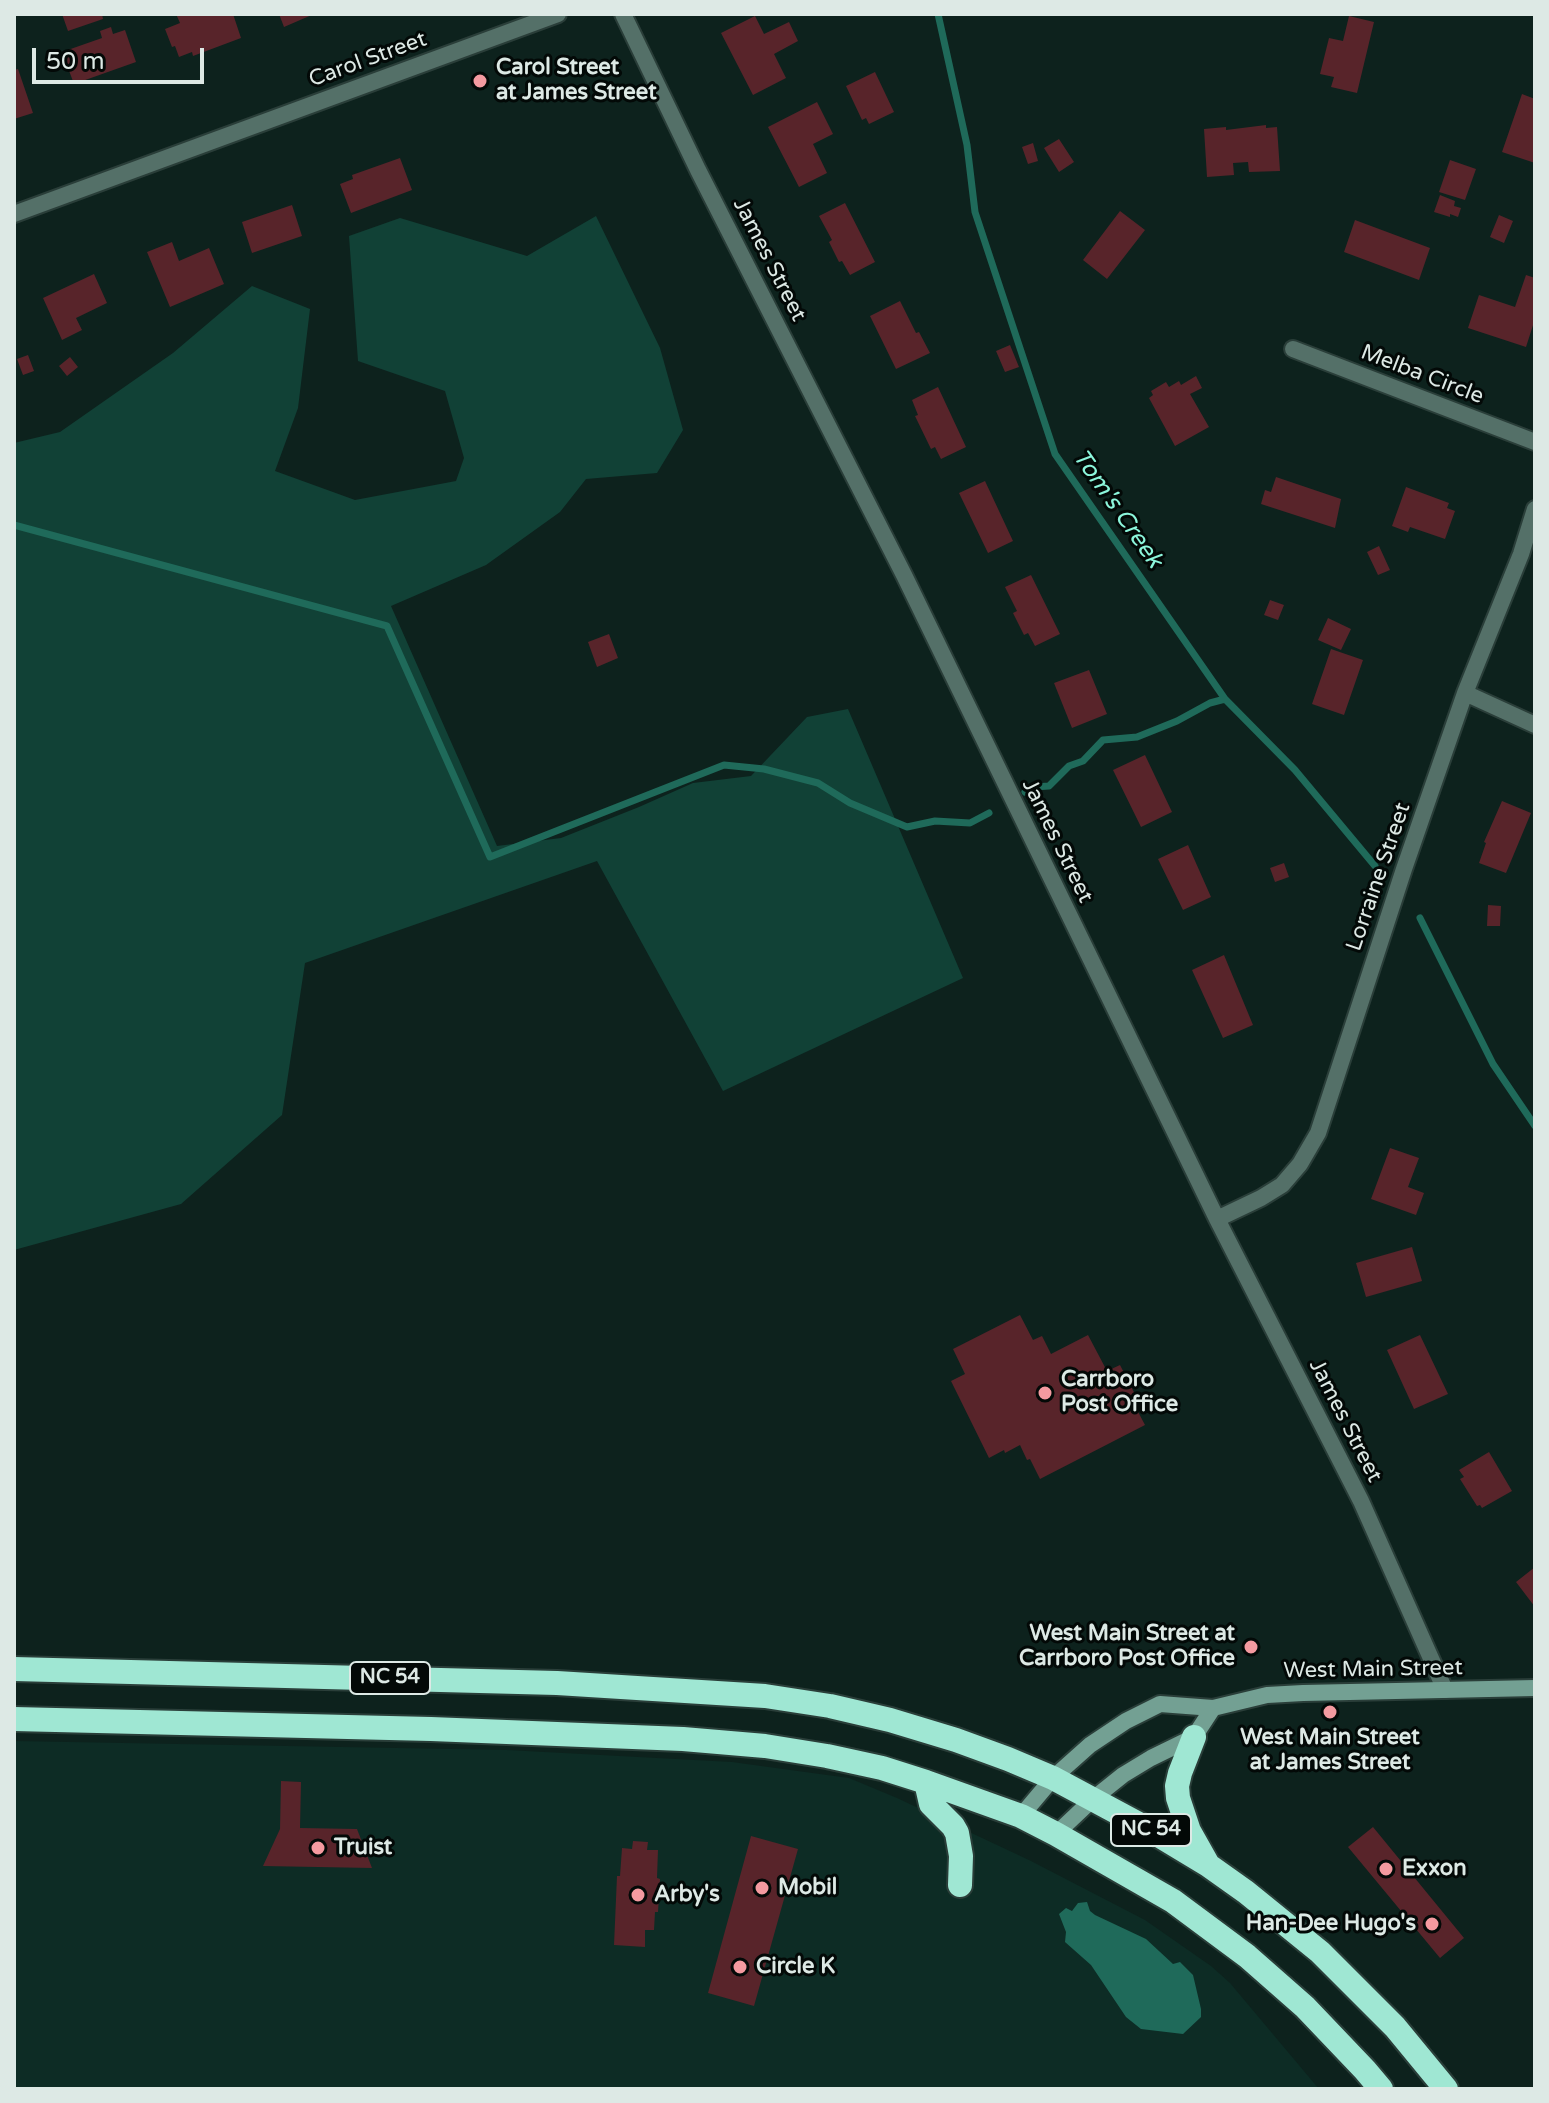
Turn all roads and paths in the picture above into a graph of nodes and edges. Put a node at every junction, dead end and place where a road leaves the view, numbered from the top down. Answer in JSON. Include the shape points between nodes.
{"nodes":[{"id":1,"x":558,"y":14,"type":"edge"},
{"id":2,"x":623,"y":14,"type":"edge"},
{"id":3,"x":14,"y":214,"type":"edge"},
{"id":4,"x":1293,"y":349,"type":"dead end"},
{"id":5,"x":1535,"y":442,"type":"edge"},
{"id":6,"x":1535,"y":509,"type":"edge"},
{"id":7,"x":1465,"y":693,"type":"junction"},
{"id":8,"x":1535,"y":725,"type":"edge"},
{"id":9,"x":1217,"y":1219,"type":"junction"},
{"id":10,"x":14,"y":1669,"type":"edge"},
{"id":11,"x":1535,"y":1688,"type":"edge"},
{"id":12,"x":1445,"y":1690,"type":"junction"},
{"id":13,"x":1213,"y":1708,"type":"junction"},
{"id":14,"x":14,"y":1719,"type":"edge"},
{"id":15,"x":1194,"y":1737,"type":"junction"},
{"id":16,"x":1053,"y":1778,"type":"junction"},
{"id":17,"x":926,"y":1782,"type":"junction"},
{"id":18,"x":1093,"y":1799,"type":"junction"},
{"id":19,"x":1021,"y":1816,"type":"junction"},
{"id":20,"x":1056,"y":1834,"type":"junction"},
{"id":21,"x":1208,"y":1865,"type":"junction"},
{"id":22,"x":960,"y":1885,"type":"dead end"},
{"id":23,"x":1381,"y":2089,"type":"edge"},
{"id":24,"x":1446,"y":2089,"type":"edge"}],
"edges":[{"from":1,"to":3,"type":"street","name":"Carol Street"},
{"from":2,"to":9,"type":"street","name":"James Street"},
{"from":4,"to":5,"type":"street","name":"Melba Circle"},
{"from":6,"to":7,"type":"street","name":"Lorraine Street"},
{"from":7,"to":8,"type":"street"},
{"from":7,"to":9,"type":"street","name":"Lorraine Street","via":[[1318,1133],[1282,1185]]},
{"from":9,"to":12,"type":"street","name":"James Street","via":[[1361,1501]]},
{"from":10,"to":16,"type":"highway","number":"NC 54","via":[[557,1683],[765,1696],[890,1720]]},
{"from":11,"to":12,"type":"main road","name":"West Main Street"},
{"from":12,"to":13,"type":"main road","name":"West Main Street","via":[[1267,1695]]},
{"from":13,"to":15,"type":"main road"},
{"from":13,"to":16,"type":"main road","name":"West Main Street","via":[[1160,1704],[1090,1745]]},
{"from":14,"to":17,"type":"highway","number":"NC 54","via":[[711,1740],[827,1756]]},
{"from":15,"to":18,"type":"main road","via":[[1123,1775]]},
{"from":15,"to":21,"type":"highway","via":[[1180,1773],[1178,1798]]},
{"from":16,"to":18,"type":"highway","number":"NC 54"},
{"from":16,"to":19,"type":"main road","name":"West Main Street"},
{"from":17,"to":19,"type":"highway","number":"NC 54"},
{"from":17,"to":22,"type":"highway","via":[[931,1804],[957,1833]]},
{"from":18,"to":20,"type":"main road"},
{"from":18,"to":21,"type":"highway","number":"NC 54"},
{"from":19,"to":20,"type":"highway","number":"NC 54"},
{"from":20,"to":23,"type":"highway","number":"NC 54","via":[[1173,1901],[1247,1956],[1305,2007]]},
{"from":21,"to":24,"type":"highway","number":"NC 54","via":[[1320,1952],[1395,2027]]}]}
